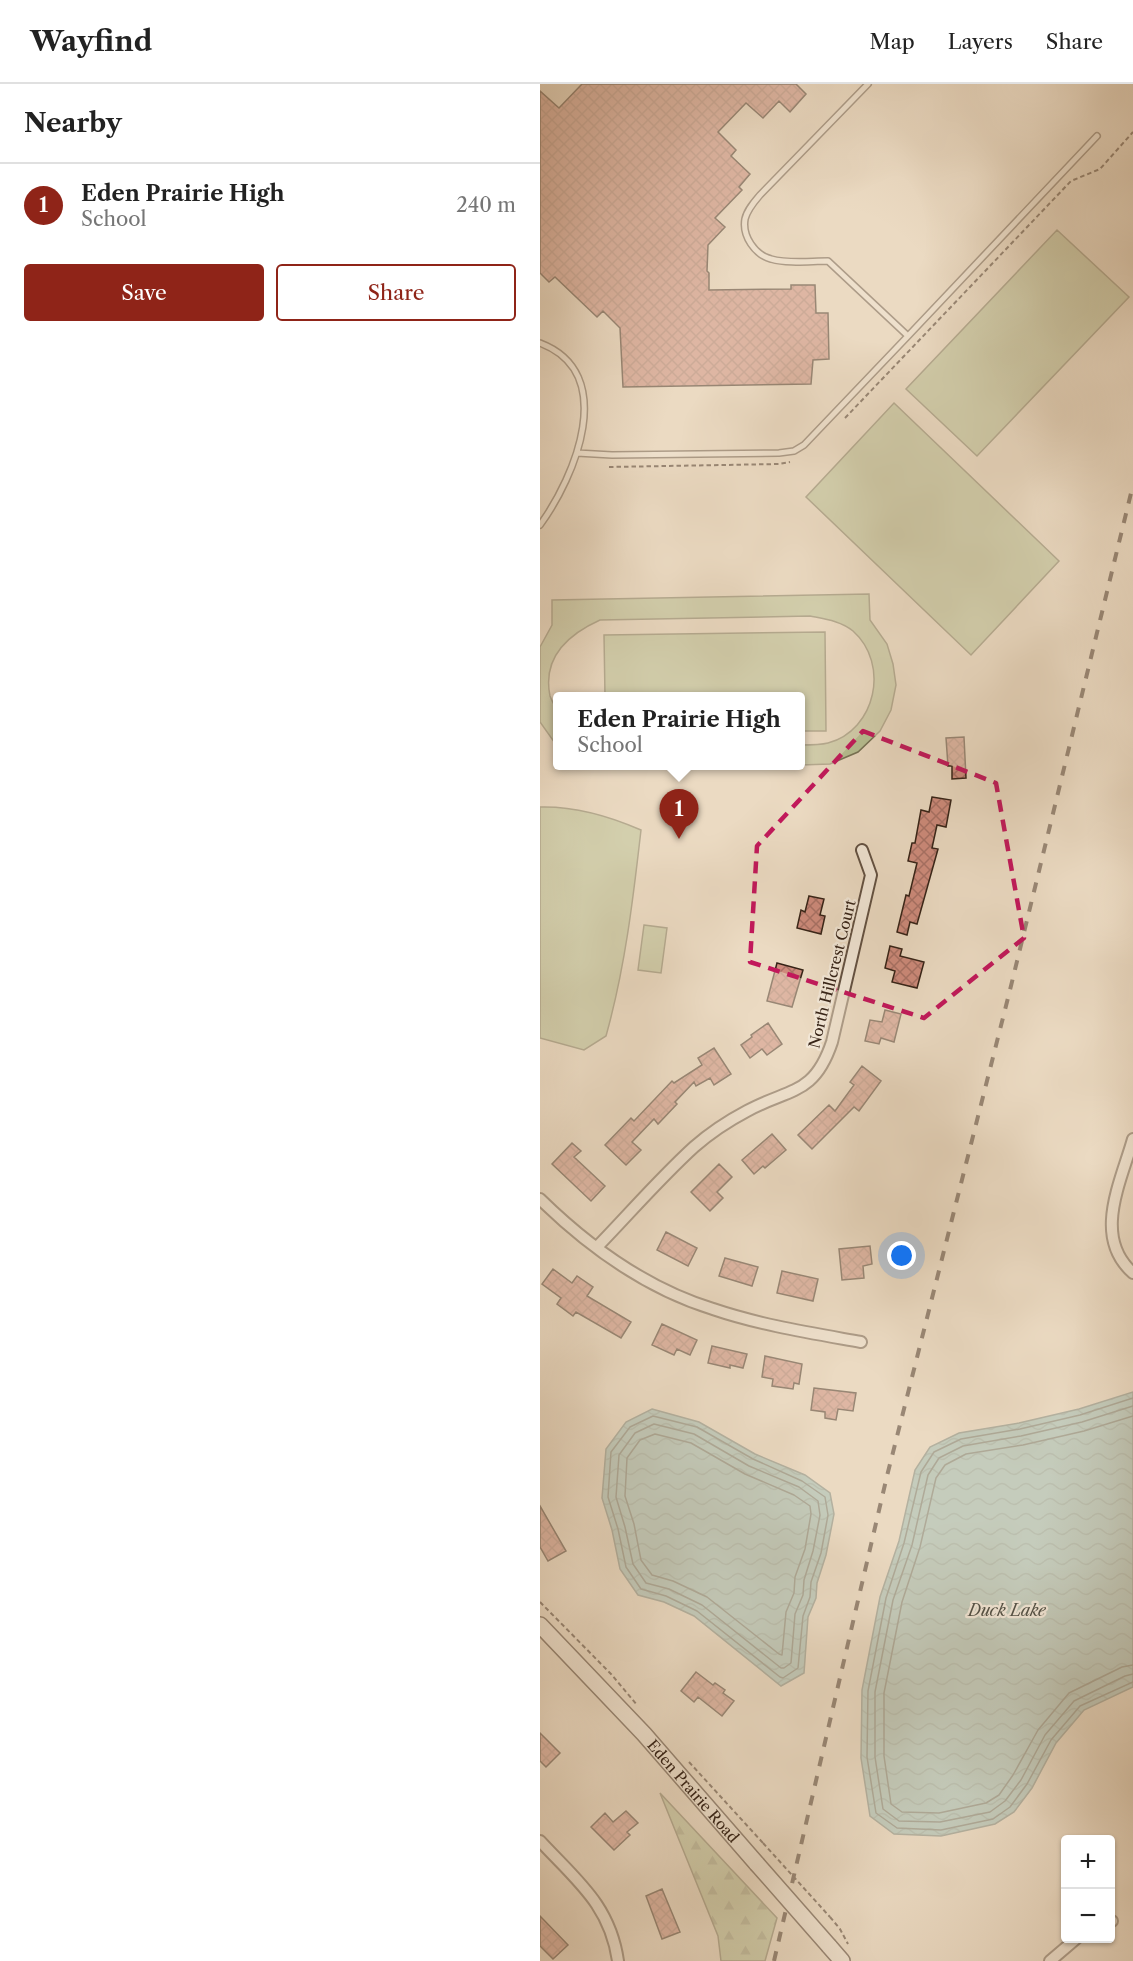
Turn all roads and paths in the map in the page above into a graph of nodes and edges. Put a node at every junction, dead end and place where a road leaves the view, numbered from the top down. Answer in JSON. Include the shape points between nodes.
{"nodes":[{"id":1,"x":868,"y":84,"type":"edge"},
{"id":2,"x":1097,"y":136,"type":"dead end"},
{"id":3,"x":908,"y":336,"type":"junction"},
{"id":4,"x":540,"y":343,"type":"edge"},
{"id":5,"x":577,"y":453,"type":"junction"},
{"id":6,"x":540,"y":525,"type":"edge"},
{"id":7,"x":862,"y":849,"type":"dead end"},
{"id":8,"x":1133,"y":1139,"type":"edge"},
{"id":9,"x":540,"y":1199,"type":"edge"},
{"id":10,"x":597,"y":1247,"type":"junction"},
{"id":11,"x":1133,"y":1273,"type":"edge"},
{"id":12,"x":861,"y":1342,"type":"dead end"},
{"id":13,"x":540,"y":1625,"type":"edge"},
{"id":14,"x":540,"y":1841,"type":"edge"},
{"id":15,"x":763,"y":1843,"type":"dead end"},
{"id":16,"x":1071,"y":1943,"type":"edge"},
{"id":17,"x":847,"y":1956,"type":"edge"},
{"id":18,"x":618,"y":1961,"type":"edge"},
{"id":19,"x":1050,"y":1961,"type":"edge"}],
"edges":[{"from":1,"to":3,"type":"lane","via":[[760,195],[748,212],[745,227],[753,247],[765,257],[828,261]]},
{"from":2,"to":3,"type":"lane"},
{"from":3,"to":5,"type":"lane","via":[[794,451]]},
{"from":4,"to":5,"type":"lane","via":[[565,358],[579,381],[584,417]]},
{"from":5,"to":6,"type":"lane","via":[[562,491]]},
{"from":7,"to":10,"type":"street","name":"North Hillcrest Court","via":[[871,875],[826,1060],[799,1090],[748,1110],[719,1127]]},
{"from":8,"to":11,"type":"street","via":[[1111,1226],[1119,1257]]},
{"from":9,"to":10,"type":"street"},
{"from":10,"to":12,"type":"street","via":[[633,1274],[712,1309]]},
{"from":13,"to":17,"type":"main road","name":"Eden Prairie Road","bridge":true,"via":[[644,1734],[829,1946]]},
{"from":14,"to":18,"type":"street","via":[[595,1900],[615,1939]]},
{"from":15,"to":17,"type":"path","bridge":true,"via":[[840,1929]]},
{"from":16,"to":19,"type":"street"}]}
